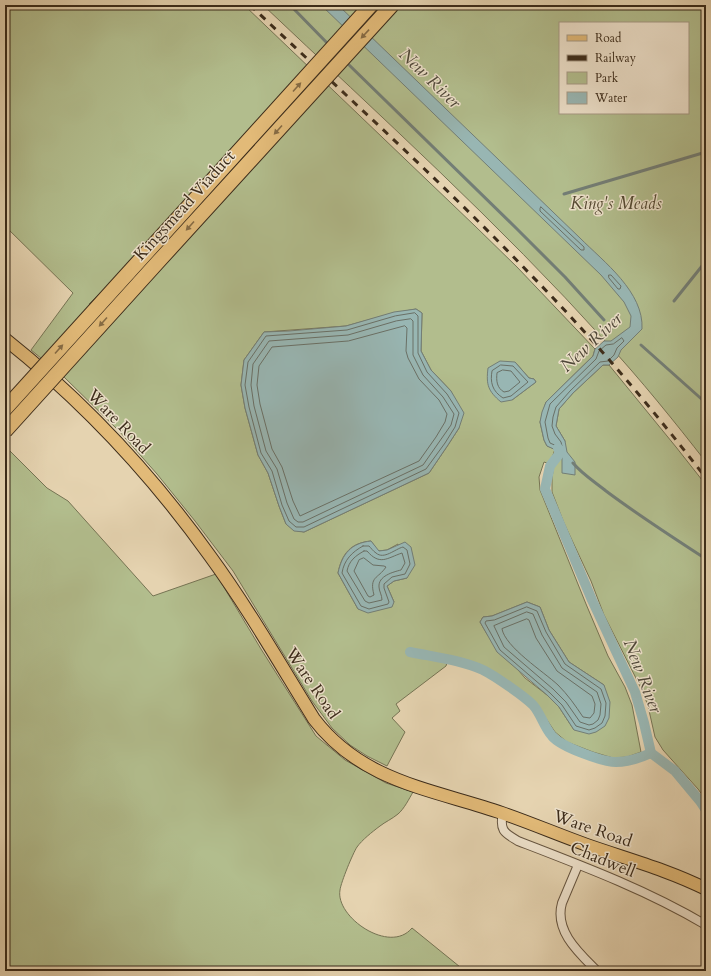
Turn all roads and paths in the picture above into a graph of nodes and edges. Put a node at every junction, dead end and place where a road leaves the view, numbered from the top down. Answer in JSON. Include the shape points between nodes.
{"nodes":[{"id":1,"x":372,"y":5,"type":"edge"},
{"id":2,"x":392,"y":5,"type":"edge"},
{"id":3,"x":5,"y":339,"type":"edge"},
{"id":4,"x":5,"y":409,"type":"edge"},
{"id":5,"x":5,"y":431,"type":"edge"},
{"id":6,"x":503,"y":813,"type":"junction"},
{"id":7,"x":578,"y":865,"type":"junction"},
{"id":8,"x":706,"y":889,"type":"edge"},
{"id":9,"x":706,"y":925,"type":"edge"},
{"id":10,"x":597,"y":971,"type":"edge"}],
"edges":[{"from":4,"to":1,"type":"highway","name":"Kingsmead Viaduct","one_way":true,"bridge":true},
{"from":2,"to":5,"type":"highway","name":"Kingsmead Viaduct","one_way":true,"bridge":true},
{"from":3,"to":6,"type":"main road","name":"Ware Road","via":[[62,388],[108,433],[158,489],[194,533],[228,581],[314,718],[339,747],[387,776]]},
{"from":6,"to":7,"type":"street","name":"Chadwell","via":[[501,824],[505,833],[518,841]]},
{"from":6,"to":8,"type":"main road","name":"Ware Road","via":[[586,845],[676,875]]},
{"from":7,"to":9,"type":"street","name":"Chadwell","via":[[634,887]]},
{"from":7,"to":10,"type":"street","via":[[562,903],[560,919],[574,947]]}]}
